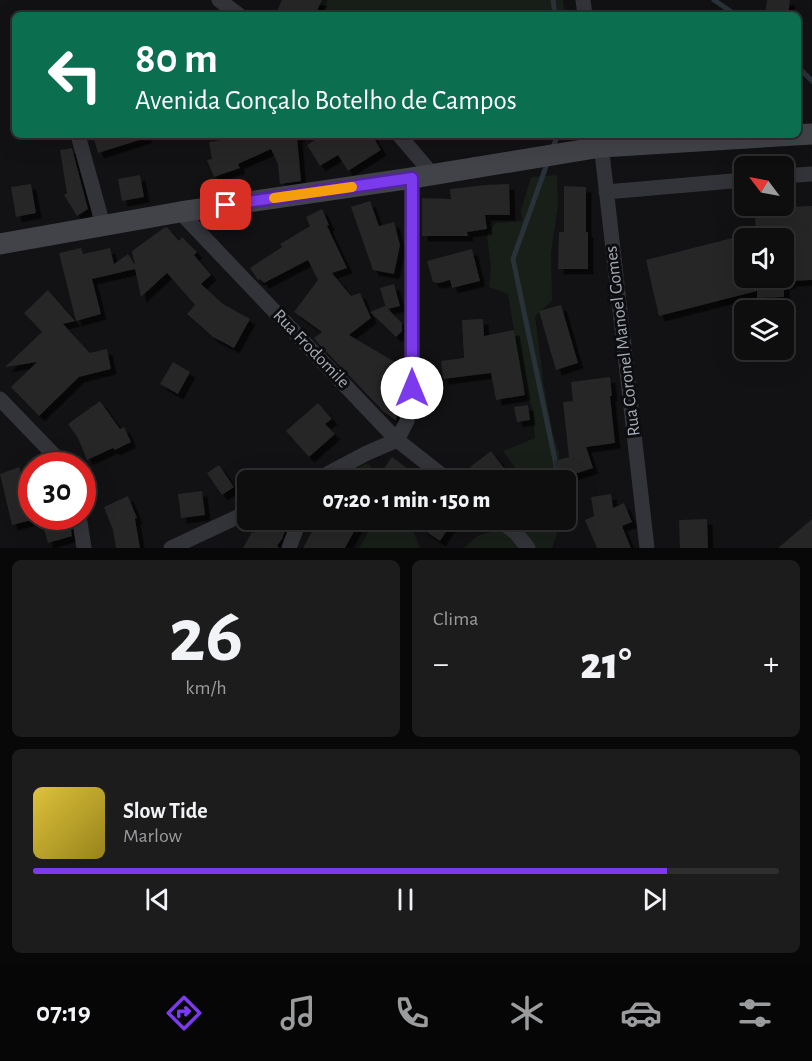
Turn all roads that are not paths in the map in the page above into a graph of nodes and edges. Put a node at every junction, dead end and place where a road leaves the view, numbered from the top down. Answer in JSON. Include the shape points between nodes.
{"nodes":[{"id":1,"x":219,"y":0,"type":"edge"},
{"id":2,"x":235,"y":12,"type":"edge"},
{"id":3,"x":79,"y":138,"type":"edge"},
{"id":4,"x":402,"y":138,"type":"edge"},
{"id":5,"x":706,"y":138,"type":"edge"},
{"id":6,"x":601,"y":141,"type":"edge"},
{"id":7,"x":812,"y":174,"type":"edge"},
{"id":8,"x":433,"y":175,"type":"junction"},
{"id":9,"x":794,"y":175,"type":"edge"},
{"id":10,"x":412,"y":178,"type":"junction"},
{"id":11,"x":734,"y":181,"type":"edge"},
{"id":12,"x":606,"y":192,"type":"junction"},
{"id":13,"x":180,"y":212,"type":"junction"},
{"id":14,"x":103,"y":225,"type":"junction"},
{"id":15,"x":0,"y":244,"type":"edge"},
{"id":16,"x":0,"y":399,"type":"edge"},
{"id":17,"x":397,"y":440,"type":"junction"},
{"id":18,"x":51,"y":452,"type":"edge"},
{"id":19,"x":335,"y":470,"type":"edge"},
{"id":20,"x":435,"y":470,"type":"edge"},
{"id":21,"x":237,"y":517,"type":"edge"},
{"id":22,"x":82,"y":530,"type":"edge"},
{"id":23,"x":296,"y":530,"type":"edge"},
{"id":24,"x":512,"y":530,"type":"edge"},
{"id":25,"x":84,"y":548,"type":"edge"},
{"id":26,"x":171,"y":548,"type":"edge"},
{"id":27,"x":289,"y":548,"type":"edge"},
{"id":28,"x":528,"y":548,"type":"edge"},
{"id":29,"x":647,"y":548,"type":"edge"}],
"edges":[{"from":1,"to":2,"type":"street"},
{"from":3,"to":14,"type":"street"},
{"from":4,"to":8,"type":"street"},
{"from":5,"to":6,"type":"street"},
{"from":6,"to":8,"type":"street","via":[[563,153]]},
{"from":6,"to":12,"type":"street","name":"Rua Coronel Manoel Gomes"},
{"from":7,"to":9,"type":"street"},
{"from":8,"to":10,"type":"street"},
{"from":10,"to":13,"type":"street"},
{"from":10,"to":17,"type":"street","via":[[412,388],[407,421]]},
{"from":11,"to":12,"type":"street"},
{"from":12,"to":29,"type":"street","name":"Rua Coronel Manoel Gomes"},
{"from":13,"to":14,"type":"street"},
{"from":13,"to":17,"type":"street","name":"Rua Frodomile"},
{"from":14,"to":15,"type":"street"},
{"from":16,"to":18,"type":"street"},
{"from":17,"to":19,"type":"street"},
{"from":17,"to":20,"type":"street","name":"Rua Frodomile"},
{"from":21,"to":26,"type":"street"},
{"from":22,"to":25,"type":"street"},
{"from":23,"to":27,"type":"street"},
{"from":24,"to":28,"type":"street"}]}
